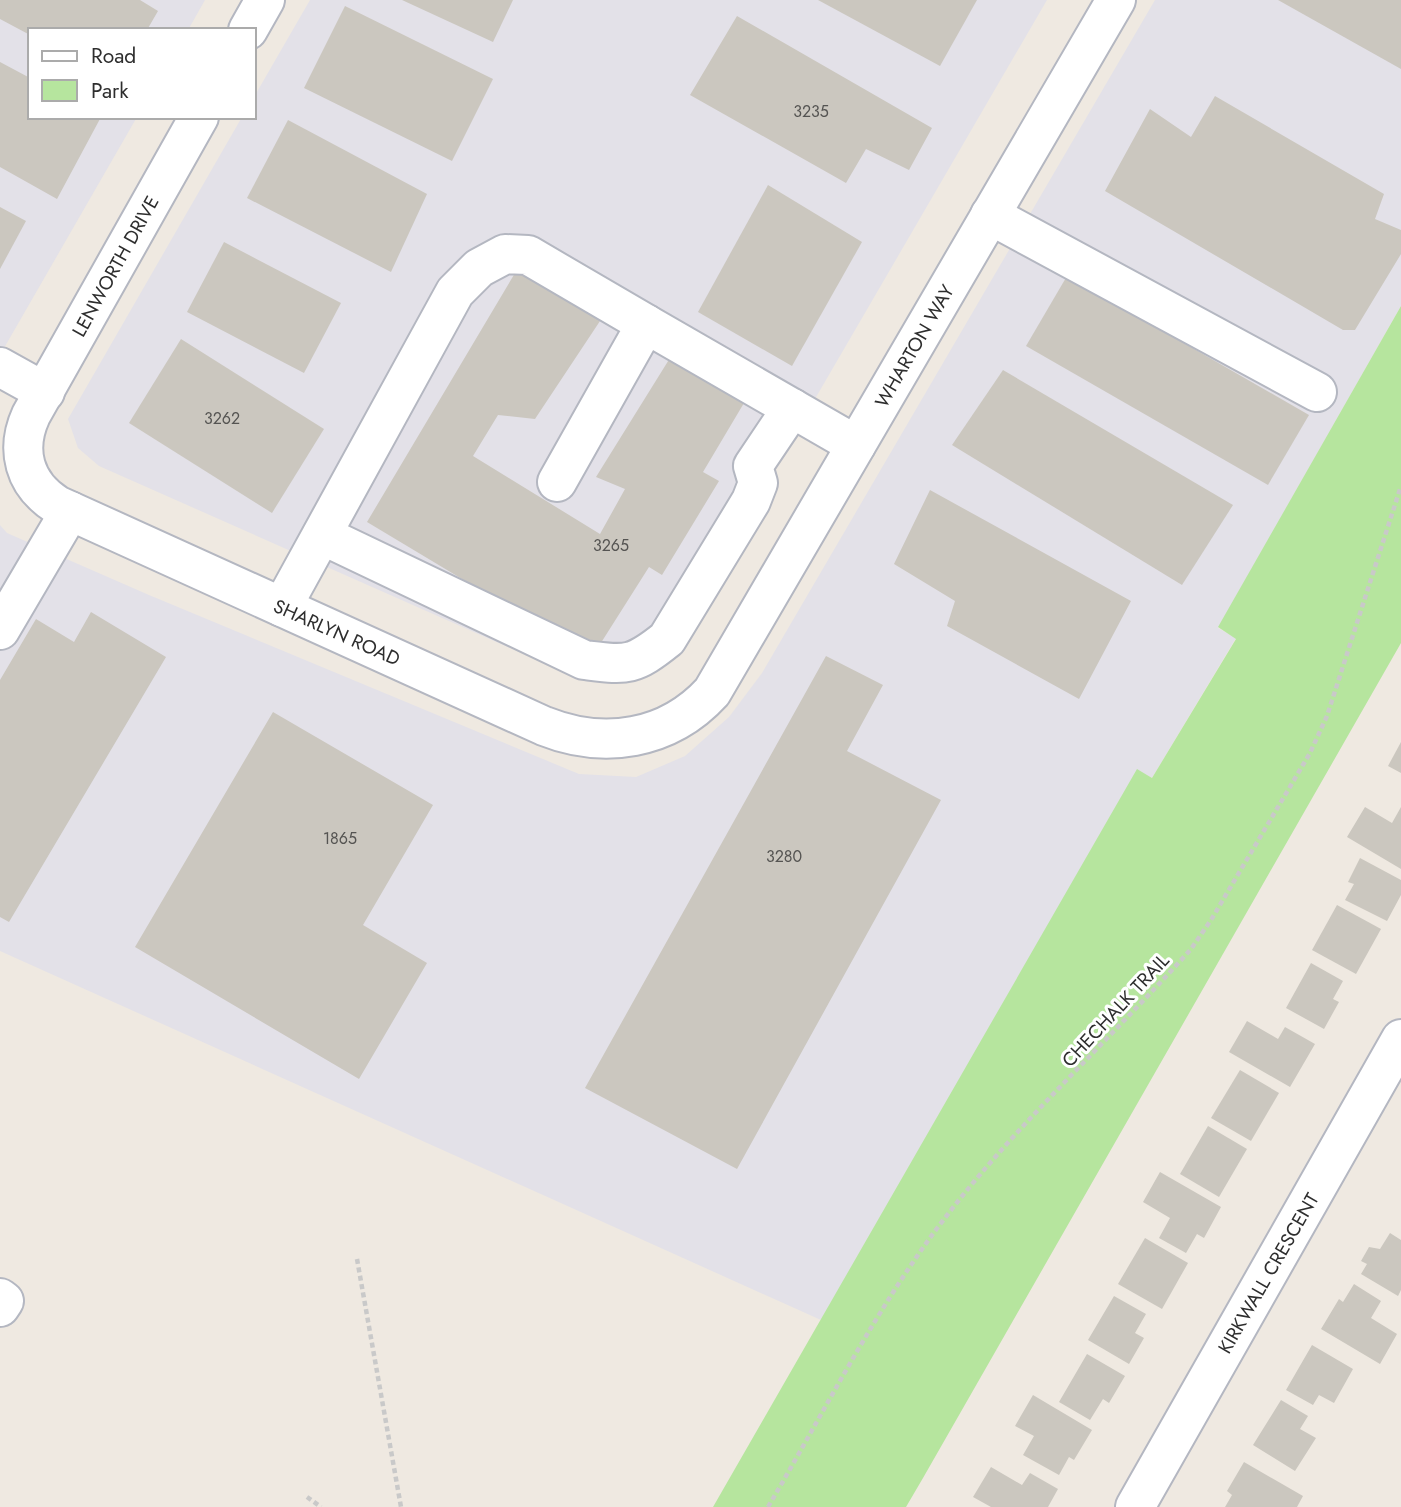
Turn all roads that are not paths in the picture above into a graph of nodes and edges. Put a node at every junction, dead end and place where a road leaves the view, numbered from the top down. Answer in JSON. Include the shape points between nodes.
{"nodes":[{"id":1,"x":265,"y":0,"type":"edge"},
{"id":2,"x":1116,"y":0,"type":"edge"},
{"id":3,"x":249,"y":28,"type":"edge"},
{"id":4,"x":198,"y":119,"type":"edge"},
{"id":5,"x":990,"y":215,"type":"junction"},
{"id":6,"x":646,"y":324,"type":"junction"},
{"id":7,"x":0,"y":367,"type":"edge"},
{"id":8,"x":1317,"y":392,"type":"dead end"},
{"id":9,"x":38,"y":403,"type":"junction"},
{"id":10,"x":792,"y":408,"type":"junction"},
{"id":11,"x":856,"y":445,"type":"junction"},
{"id":12,"x":13,"y":475,"type":"edge"},
{"id":13,"x":558,"y":482,"type":"dead end"},
{"id":14,"x":70,"y":511,"type":"junction"},
{"id":15,"x":322,"y":535,"type":"junction"},
{"id":16,"x":282,"y":607,"type":"junction"},
{"id":17,"x":0,"y":630,"type":"edge"},
{"id":18,"x":712,"y":692,"type":"joint"},
{"id":19,"x":1401,"y":1039,"type":"edge"},
{"id":20,"x":0,"y":1298,"type":"edge"},
{"id":21,"x":0,"y":1307,"type":"edge"},
{"id":22,"x":1135,"y":1507,"type":"edge"}],
"edges":[{"from":1,"to":3,"type":"street"},
{"from":2,"to":5,"type":"street","name":"WHARTON WAY"},
{"from":4,"to":9,"type":"street","name":"LENWORTH DRIVE"},
{"from":5,"to":8,"type":"street"},
{"from":5,"to":11,"type":"street","name":"WHARTON WAY"},
{"from":6,"to":10,"type":"street"},
{"from":6,"to":13,"type":"street"},
{"from":6,"to":15,"type":"street","via":[[528,256],[505,254],[479,268],[455,292]]},
{"from":7,"to":9,"type":"street"},
{"from":9,"to":12,"type":"street","name":"SHARLYN ROAD"},
{"from":10,"to":11,"type":"street"},
{"from":10,"to":15,"type":"street","via":[[753,467],[758,483],[751,501],[667,639],[626,665],[584,660]]},
{"from":11,"to":18,"type":"street","name":"WHARTON WAY"},
{"from":12,"to":14,"type":"street","name":"SHARLYN ROAD"},
{"from":14,"to":16,"type":"street","name":"SHARLYN ROAD"},
{"from":14,"to":17,"type":"street"},
{"from":15,"to":16,"type":"street"},
{"from":16,"to":18,"type":"street","name":"SHARLYN ROAD","via":[[575,736],[615,739],[655,731],[684,717]]},
{"from":19,"to":22,"type":"street","name":"KIRKWALL CRESCENT"},
{"from":20,"to":21,"type":"street","via":[[4,1301]]}]}
